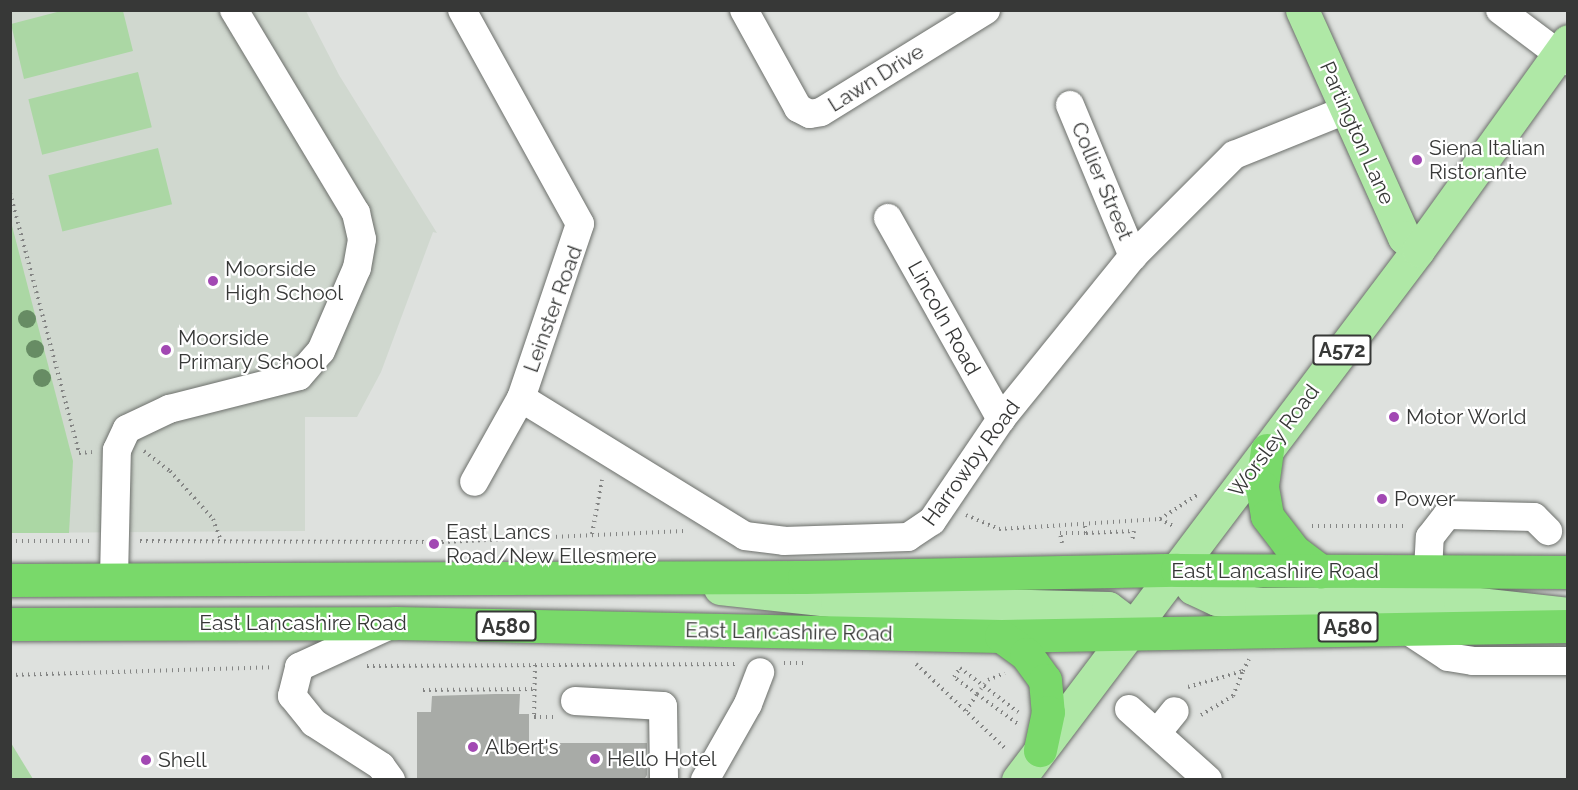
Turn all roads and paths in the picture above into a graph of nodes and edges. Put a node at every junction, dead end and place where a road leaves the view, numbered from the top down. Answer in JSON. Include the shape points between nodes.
{"nodes":[{"id":1,"x":234,"y":10,"type":"edge"},
{"id":2,"x":462,"y":10,"type":"edge"},
{"id":3,"x":744,"y":10,"type":"edge"},
{"id":4,"x":986,"y":10,"type":"edge"},
{"id":5,"x":1302,"y":10,"type":"edge"},
{"id":6,"x":1500,"y":10,"type":"edge"},
{"id":7,"x":1564,"y":52,"type":"edge"},
{"id":8,"x":1070,"y":105,"type":"dead end"},
{"id":9,"x":1346,"y":110,"type":"junction"},
{"id":10,"x":10,"y":193,"type":"edge"},
{"id":11,"x":888,"y":218,"type":"dead end"},
{"id":12,"x":1418,"y":250,"type":"junction"},
{"id":13,"x":1133,"y":256,"type":"junction"},
{"id":14,"x":520,"y":398,"type":"junction"},
{"id":15,"x":1001,"y":419,"type":"junction"},
{"id":16,"x":117,"y":450,"type":"junction"},
{"id":17,"x":1267,"y":450,"type":"junction"},
{"id":18,"x":613,"y":451,"type":"junction"},
{"id":19,"x":474,"y":482,"type":"dead end"},
{"id":20,"x":1196,"y":494,"type":"dead end"},
{"id":21,"x":943,"y":505,"type":"junction"},
{"id":22,"x":1160,"y":519,"type":"junction"},
{"id":23,"x":1085,"y":526,"type":"junction"},
{"id":24,"x":727,"y":527,"type":"junction"},
{"id":25,"x":1558,"y":531,"type":"edge"},
{"id":26,"x":1086,"y":533,"type":"junction"},
{"id":27,"x":592,"y":534,"type":"junction"},
{"id":28,"x":1201,"y":539,"type":"junction"},
{"id":29,"x":10,"y":541,"type":"edge"},
{"id":30,"x":114,"y":541,"type":"junction"},
{"id":31,"x":221,"y":541,"type":"junction"},
{"id":32,"x":1125,"y":541,"type":"dead end"},
{"id":33,"x":1071,"y":543,"type":"dead end"},
{"id":34,"x":1177,"y":570,"type":"junction"},
{"id":35,"x":1321,"y":571,"type":"junction"},
{"id":36,"x":1428,"y":571,"type":"junction"},
{"id":37,"x":1557,"y":572,"type":"edge"},
{"id":38,"x":114,"y":578,"type":"junction"},
{"id":39,"x":665,"y":578,"type":"junction"},
{"id":40,"x":10,"y":580,"type":"edge"},
{"id":41,"x":1568,"y":614,"type":"edge"},
{"id":42,"x":395,"y":623,"type":"junction"},
{"id":43,"x":10,"y":624,"type":"edge"},
{"id":44,"x":1401,"y":626,"type":"junction"},
{"id":45,"x":1568,"y":626,"type":"edge"},
{"id":46,"x":1263,"y":629,"type":"junction"},
{"id":47,"x":1128,"y":631,"type":"junction"},
{"id":48,"x":1000,"y":636,"type":"junction"},
{"id":49,"x":1568,"y":661,"type":"edge"},
{"id":50,"x":820,"y":663,"type":"dead end"},
{"id":51,"x":903,"y":663,"type":"dead end"},
{"id":52,"x":535,"y":665,"type":"junction"},
{"id":53,"x":358,"y":666,"type":"dead end"},
{"id":54,"x":757,"y":666,"type":"junction"},
{"id":55,"x":299,"y":667,"type":"junction"},
{"id":56,"x":1243,"y":671,"type":"junction"},
{"id":57,"x":10,"y":675,"type":"edge"},
{"id":58,"x":988,"y":680,"type":"dead end"},
{"id":59,"x":535,"y":689,"type":"junction"},
{"id":60,"x":423,"y":690,"type":"dead end"},
{"id":61,"x":977,"y":694,"type":"junction"},
{"id":62,"x":1178,"y":700,"type":"junction"},
{"id":63,"x":575,"y":701,"type":"joint"},
{"id":64,"x":1129,"y":709,"type":"dead end"},
{"id":65,"x":966,"y":711,"type":"junction"},
{"id":66,"x":1156,"y":733,"type":"junction"},
{"id":67,"x":1028,"y":766,"type":"edge"},
{"id":68,"x":391,"y":780,"type":"edge"},
{"id":69,"x":664,"y":780,"type":"edge"},
{"id":70,"x":705,"y":780,"type":"edge"},
{"id":71,"x":1208,"y":780,"type":"edge"}],
"edges":[{"from":1,"to":16,"type":"street","via":[[356,213],[362,239],[357,268],[321,351],[299,376],[150,415],[127,429]]},
{"from":2,"to":14,"type":"street","name":"Leinster Road","via":[[580,224]]},
{"from":3,"to":4,"type":"street","name":"Lawn Drive","via":[[798,108],[810,114],[821,112]]},
{"from":5,"to":9,"type":"main road","name":"Partington Lane"},
{"from":6,"to":7,"type":"street"},
{"from":7,"to":12,"type":"main road","name":"Worsley Road","number":"A572"},
{"from":8,"to":13,"type":"street","name":"Collier Street"},
{"from":9,"to":12,"type":"main road","name":"Partington Lane","via":[[1404,237]]},
{"from":9,"to":13,"type":"street","name":"Harrowby Road","via":[[1234,155]]},
{"from":10,"to":16,"type":"path","via":[[79,453]]},
{"from":11,"to":15,"type":"street","name":"Lincoln Road"},
{"from":12,"to":17,"type":"main road","name":"Worsley Road","number":"A572"},
{"from":13,"to":15,"type":"street","name":"Harrowby Road"},
{"from":14,"to":18,"type":"street","name":"Harrowby Road"},
{"from":14,"to":19,"type":"street","name":"Leinster Road"},
{"from":15,"to":21,"type":"street","name":"Harrowby Road"},
{"from":16,"to":30,"type":"street"},
{"from":16,"to":31,"type":"path","via":[[138,448],[153,456],[213,519]]},
{"from":17,"to":28,"type":"main road","name":"Worsley Road","number":"A572"},
{"from":17,"to":35,"type":"highway","via":[[1262,487],[1267,516],[1294,551]]},
{"from":18,"to":24,"type":"street","name":"Harrowby Road"},
{"from":18,"to":27,"type":"path","via":[[600,487]]},
{"from":20,"to":22,"type":"path"},
{"from":21,"to":23,"type":"path","via":[[999,529]]},
{"from":21,"to":24,"type":"street","name":"Harrowby Road","via":[[925,528],[898,539],[768,541]]},
{"from":22,"to":23,"type":"path"},
{"from":22,"to":28,"type":"path"},
{"from":23,"to":26,"type":"path"},
{"from":24,"to":27,"type":"path"},
{"from":25,"to":36,"type":"street","via":[[1534,517],[1447,515],[1430,537]]},
{"from":25,"to":37,"type":"street"},
{"from":26,"to":32,"type":"path","via":[[1134,531],[1135,540]]},
{"from":26,"to":33,"type":"path","via":[[1060,533],[1060,543]]},
{"from":27,"to":31,"type":"path","via":[[442,542]]},
{"from":28,"to":34,"type":"main road","name":"Worsley Road","number":"A572"},
{"from":29,"to":30,"type":"path"},
{"from":30,"to":31,"type":"path"},
{"from":30,"to":38,"type":"street"},
{"from":34,"to":35,"type":"highway","name":"East Lancashire Road","number":"A580"},
{"from":34,"to":39,"type":"highway","name":"East Lancashire Road","number":"A580"},
{"from":34,"to":41,"type":"main road","via":[[1193,588],[1217,599],[1261,604],[1460,602]]},
{"from":34,"to":47,"type":"main road","name":"Worsley Road","number":"A572"},
{"from":35,"to":36,"type":"highway","name":"East Lancashire Road","number":"A580"},
{"from":36,"to":37,"type":"highway","name":"East Lancashire Road","number":"A580"},
{"from":38,"to":39,"type":"highway","name":"East Lancashire Road","number":"A580"},
{"from":38,"to":40,"type":"highway","name":"East Lancashire Road","number":"A580"},
{"from":39,"to":47,"type":"main road","via":[[837,601],[1108,608],[1124,620]]},
{"from":42,"to":43,"type":"highway","name":"East Lancashire Road","number":"A580"},
{"from":42,"to":48,"type":"highway","name":"East Lancashire Road","number":"A580"},
{"from":42,"to":55,"type":"street"},
{"from":44,"to":45,"type":"highway","name":"East Lancashire Road","number":"A580"},
{"from":44,"to":46,"type":"highway","name":"East Lancashire Road","number":"A580"},
{"from":44,"to":49,"type":"street","via":[[1448,657],[1473,662]]},
{"from":46,"to":47,"type":"highway","name":"East Lancashire Road","number":"A580"},
{"from":46,"to":56,"type":"path"},
{"from":47,"to":48,"type":"highway","name":"East Lancashire Road","number":"A580"},
{"from":47,"to":67,"type":"main road","name":"Worsley Road","number":"A572"},
{"from":48,"to":67,"type":"highway","via":[[1026,654],[1046,680],[1048,712]]},
{"from":50,"to":54,"type":"path"},
{"from":51,"to":65,"type":"path","via":[[915,662]]},
{"from":52,"to":53,"type":"path"},
{"from":52,"to":54,"type":"path"},
{"from":52,"to":59,"type":"path"},
{"from":54,"to":70,"type":"street","via":[[748,704]]},
{"from":55,"to":57,"type":"path"},
{"from":55,"to":68,"type":"street","via":[[292,696],[314,723],[381,766]]},
{"from":56,"to":62,"type":"path"},
{"from":56,"to":62,"type":"path","via":[[1233,696],[1218,706],[1190,717]]},
{"from":58,"to":61,"type":"path","bridge":true},
{"from":59,"to":60,"type":"path"},
{"from":59,"to":63,"type":"path","via":[[534,717],[563,717]]},
{"from":61,"to":61,"type":"path","via":[[1017,724],[1024,717],[960,668],[954,677]]},
{"from":61,"to":65,"type":"path"},
{"from":62,"to":66,"type":"street"},
{"from":63,"to":69,"type":"street","via":[[663,706]]},
{"from":64,"to":66,"type":"street"},
{"from":65,"to":67,"type":"path"},
{"from":66,"to":71,"type":"street"}]}
